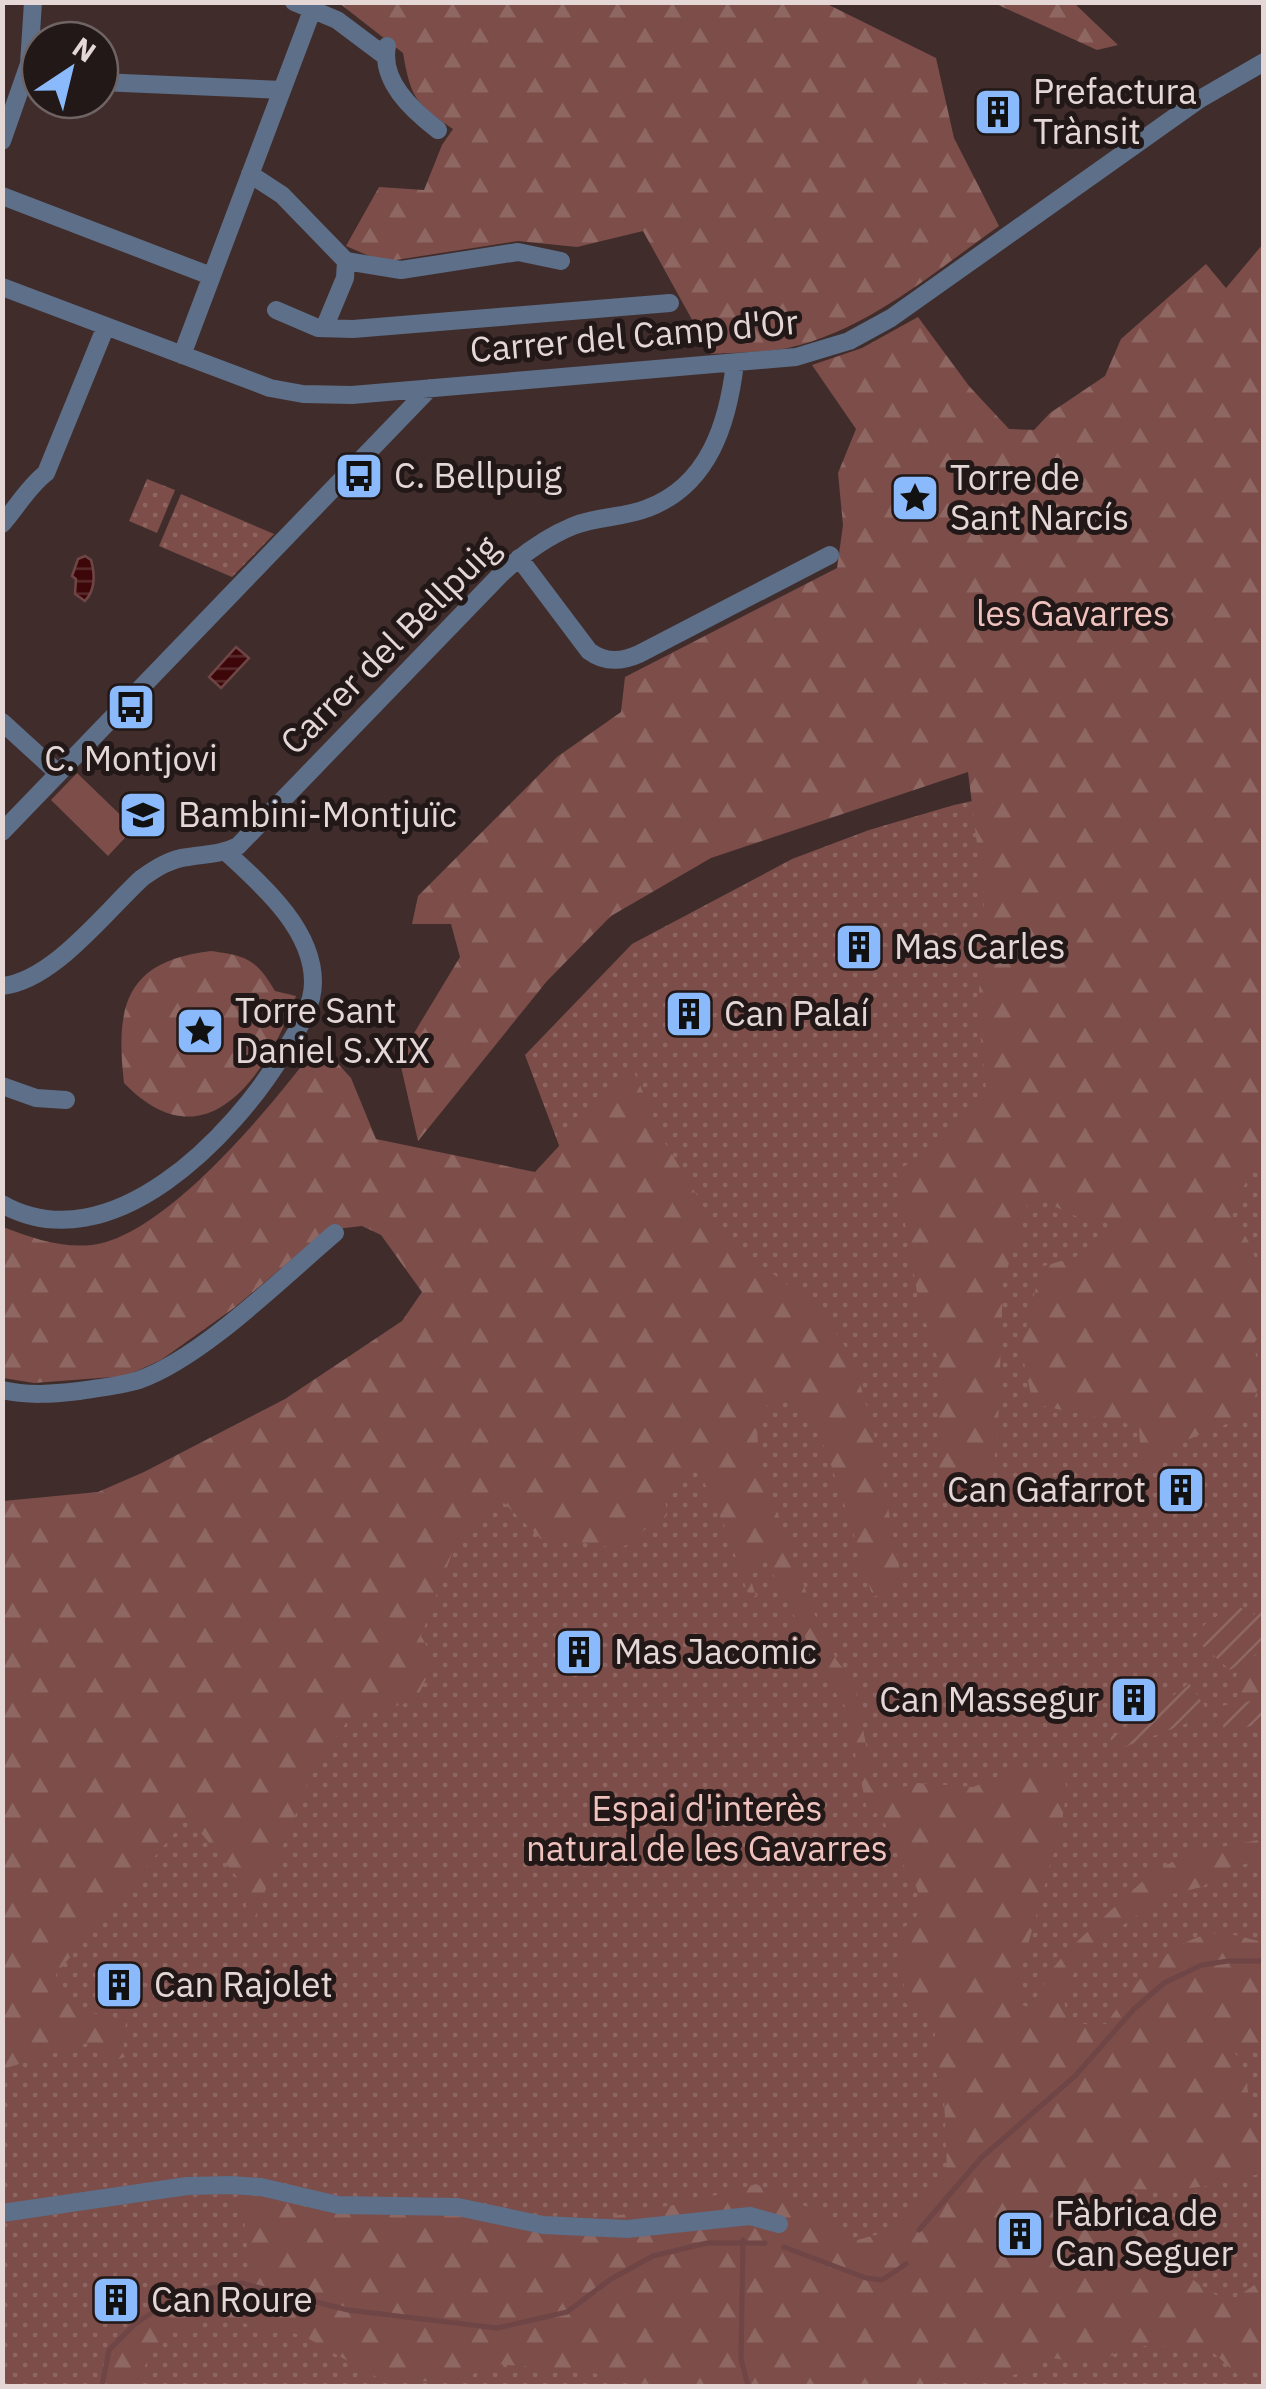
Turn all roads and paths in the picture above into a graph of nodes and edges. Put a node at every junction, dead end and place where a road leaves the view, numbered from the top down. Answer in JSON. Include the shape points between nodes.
{"nodes":[{"id":1,"x":294,"y":2,"type":"edge"},
{"id":2,"x":313,"y":8,"type":"junction"},
{"id":3,"x":1264,"y":62,"type":"edge"},
{"id":4,"x":120,"y":83,"type":"edge"},
{"id":5,"x":282,"y":90,"type":"junction"},
{"id":6,"x":20,"y":104,"type":"edge"},
{"id":7,"x":438,"y":130,"type":"dead end"},
{"id":8,"x":2,"y":140,"type":"edge"},
{"id":9,"x":250,"y":174,"type":"junction"},
{"id":10,"x":2,"y":196,"type":"edge"},
{"id":11,"x":346,"y":261,"type":"junction"},
{"id":12,"x":561,"y":261,"type":"dead end"},
{"id":13,"x":211,"y":276,"type":"junction"},
{"id":14,"x":2,"y":286,"type":"edge"},
{"id":15,"x":670,"y":303,"type":"dead end"},
{"id":16,"x":276,"y":310,"type":"dead end"},
{"id":17,"x":106,"y":326,"type":"junction"},
{"id":18,"x":325,"y":326,"type":"junction"},
{"id":19,"x":182,"y":354,"type":"junction"},
{"id":20,"x":735,"y":363,"type":"junction"},
{"id":21,"x":430,"y":388,"type":"junction"},
{"id":22,"x":2,"y":524,"type":"edge"},
{"id":23,"x":830,"y":555,"type":"dead end"},
{"id":24,"x":519,"y":558,"type":"junction"},
{"id":25,"x":2,"y":722,"type":"edge"},
{"id":26,"x":58,"y":773,"type":"junction"},
{"id":27,"x":2,"y":832,"type":"edge"},
{"id":28,"x":226,"y":852,"type":"junction"},
{"id":29,"x":2,"y":986,"type":"edge"},
{"id":30,"x":2,"y":1086,"type":"edge"},
{"id":31,"x":66,"y":1100,"type":"dead end"},
{"id":32,"x":2,"y":1204,"type":"edge"},
{"id":33,"x":335,"y":1234,"type":"dead end"},
{"id":34,"x":2,"y":1390,"type":"edge"},
{"id":35,"x":2,"y":2213,"type":"edge"},
{"id":36,"x":780,"y":2224,"type":"dead end"}],
"edges":[{"from":1,"to":2,"type":"street"},
{"from":2,"to":5,"type":"street"},
{"from":2,"to":7,"type":"street","via":[[386,50],[386,70],[396,88]]},
{"from":3,"to":20,"type":"street","name":"Carrer del Camp d'Or","via":[[1200,99],[892,318],[826,349]]},
{"from":4,"to":5,"type":"street"},
{"from":5,"to":9,"type":"street"},
{"from":6,"to":8,"type":"street"},
{"from":9,"to":11,"type":"street","via":[[282,195]]},
{"from":9,"to":13,"type":"street"},
{"from":10,"to":13,"type":"street"},
{"from":11,"to":12,"type":"street","via":[[401,270],[518,252]]},
{"from":11,"to":18,"type":"street"},
{"from":13,"to":19,"type":"street"},
{"from":14,"to":17,"type":"street","name":"Carrer del Camp d'Or"},
{"from":15,"to":18,"type":"street"},
{"from":16,"to":18,"type":"street"},
{"from":17,"to":19,"type":"street","name":"Carrer del Camp d'Or"},
{"from":17,"to":22,"type":"street","via":[[46,473]]},
{"from":19,"to":21,"type":"street","name":"Carrer del Camp d'Or","via":[[303,394]]},
{"from":20,"to":21,"type":"street","name":"Carrer del Camp d'Or"},
{"from":20,"to":24,"type":"street","name":"Carrer del Bellpuig","via":[[716,444],[678,494],[648,509],[574,525]]},
{"from":21,"to":26,"type":"street"},
{"from":23,"to":24,"type":"street","via":[[616,661],[589,651]]},
{"from":24,"to":28,"type":"street","name":"Carrer del Bellpuig"},
{"from":25,"to":26,"type":"street"},
{"from":26,"to":27,"type":"street"},
{"from":28,"to":29,"type":"street","via":[[156,868],[54,964]]},
{"from":28,"to":32,"type":"street","via":[[290,920],[313,980],[307,1008],[266,1081],[182,1169],[143,1198],[70,1218]]},
{"from":30,"to":31,"type":"street"},
{"from":33,"to":34,"type":"street","via":[[221,1328],[152,1374],[60,1393]]},
{"from":35,"to":36,"type":"street","via":[[231,2185],[338,2206],[458,2206],[543,2226],[628,2229],[750,2216]]}]}
